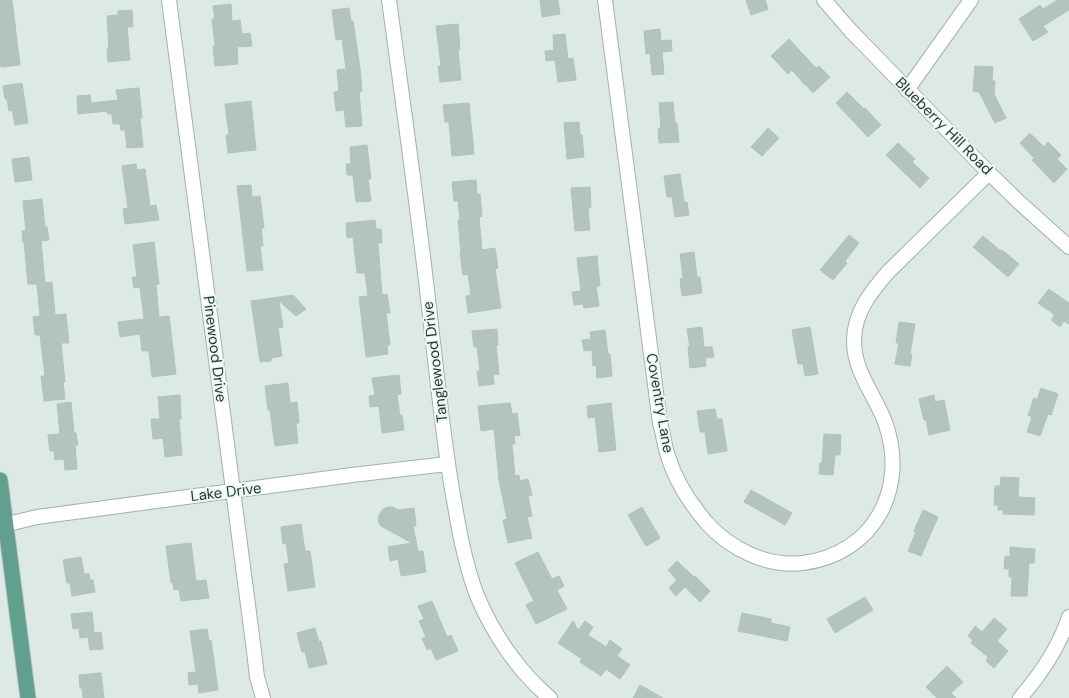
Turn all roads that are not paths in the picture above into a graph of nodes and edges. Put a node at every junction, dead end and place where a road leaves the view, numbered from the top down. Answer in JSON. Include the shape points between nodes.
{"nodes":[{"id":1,"x":169,"y":0,"type":"edge"},
{"id":2,"x":389,"y":0,"type":"edge"},
{"id":3,"x":605,"y":0,"type":"edge"},
{"id":4,"x":824,"y":0,"type":"edge"},
{"id":5,"x":971,"y":0,"type":"edge"},
{"id":6,"x":907,"y":90,"type":"junction"},
{"id":7,"x":989,"y":173,"type":"junction"},
{"id":8,"x":1069,"y":247,"type":"edge"},
{"id":9,"x":447,"y":464,"type":"junction"},
{"id":10,"x":0,"y":480,"type":"edge"},
{"id":11,"x":233,"y":491,"type":"junction"},
{"id":12,"x":3,"y":525,"type":"edge"},
{"id":13,"x":1069,"y":617,"type":"edge"},
{"id":14,"x":28,"y":698,"type":"edge"},
{"id":15,"x":263,"y":698,"type":"edge"},
{"id":16,"x":550,"y":698,"type":"edge"},
{"id":17,"x":1020,"y":698,"type":"edge"}],
"edges":[{"from":1,"to":11,"type":"street","name":"Pinewood Drive"},
{"from":2,"to":9,"type":"street","name":"Tanglewood Drive"},
{"from":3,"to":7,"type":"street","name":"Coventry Lane","via":[[660,423],[674,472],[697,512],[722,539],[747,553],[773,562],[813,561],[847,548],[878,518],[891,484],[892,452],[884,421],[855,355],[859,314],[888,272]]},
{"from":4,"to":6,"type":"street","name":"Blueberry Hill Road"},
{"from":5,"to":6,"type":"street"},
{"from":6,"to":7,"type":"street","name":"Blueberry Hill Road"},
{"from":7,"to":8,"type":"street","name":"Blueberry Hill Road"},
{"from":9,"to":11,"type":"street","name":"Lake Drive"},
{"from":9,"to":16,"type":"street","name":"Tanglewood Drive","via":[[462,546],[478,597],[507,650]]},
{"from":10,"to":12,"type":"main road"},
{"from":11,"to":12,"type":"street","name":"Lake Drive","via":[[38,517]]},
{"from":11,"to":15,"type":"street","name":"Pinewood Drive","via":[[257,677]]},
{"from":12,"to":14,"type":"main road"},
{"from":13,"to":17,"type":"street","via":[[1049,660]]}]}
